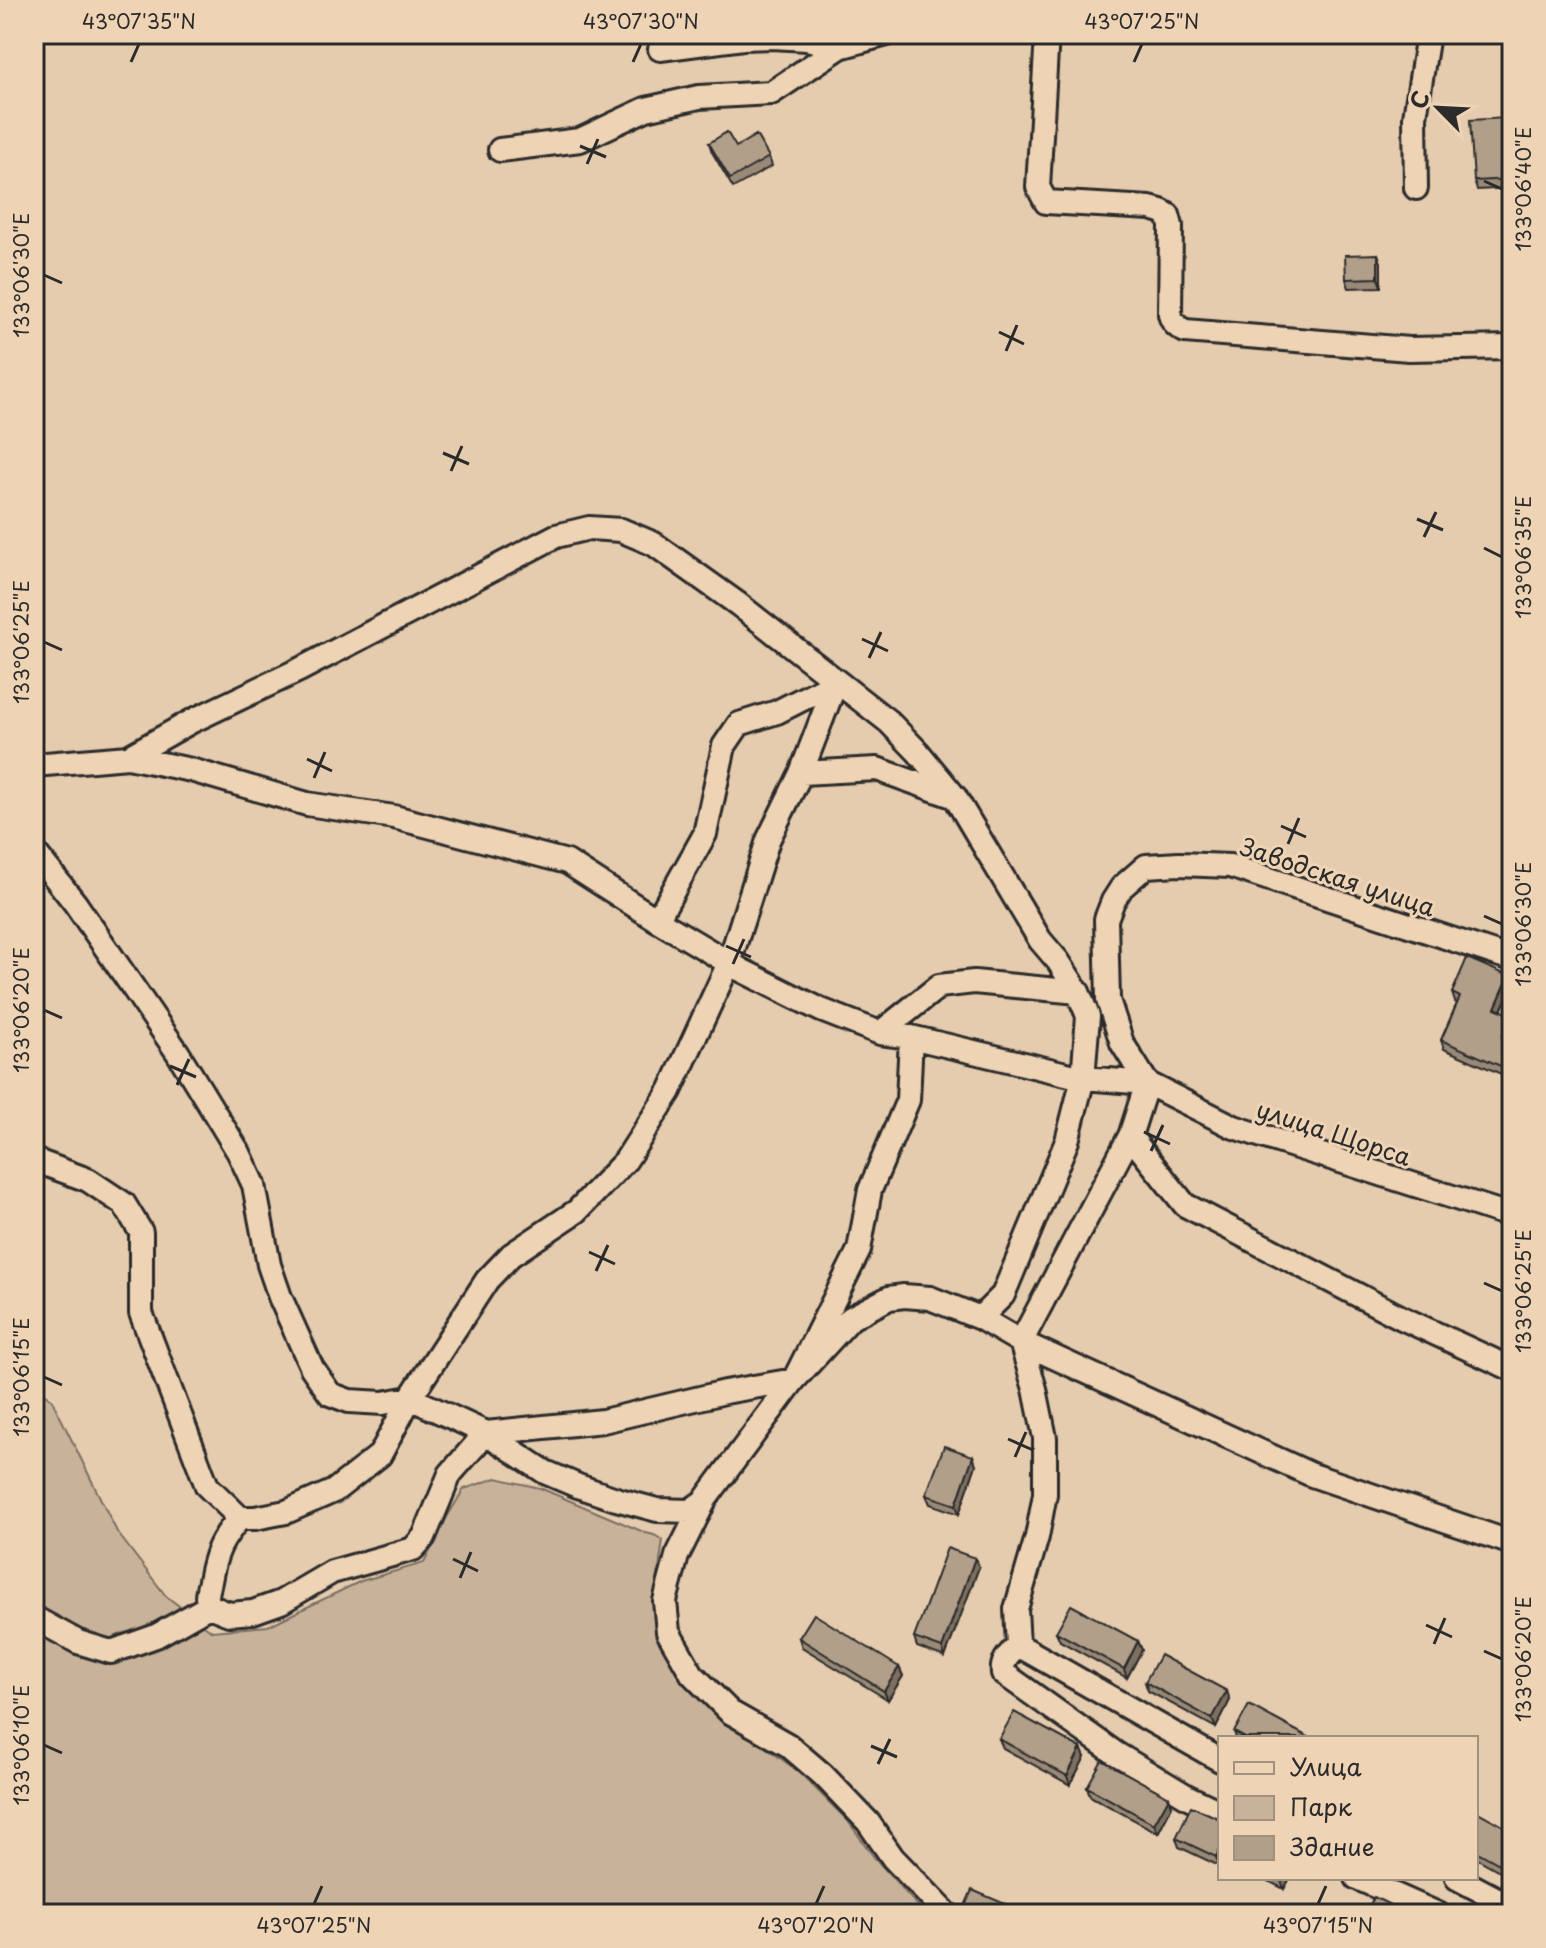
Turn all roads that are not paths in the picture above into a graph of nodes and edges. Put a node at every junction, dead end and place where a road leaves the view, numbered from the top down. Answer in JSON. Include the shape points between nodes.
{"nodes":[{"id":1,"x":887,"y":34,"type":"edge"},
{"id":2,"x":1047,"y":34,"type":"edge"},
{"id":3,"x":1428,"y":34,"type":"edge"},
{"id":4,"x":840,"y":47,"type":"junction"},
{"id":5,"x":660,"y":49,"type":"dead end"},
{"id":6,"x":500,"y":150,"type":"dead end"},
{"id":7,"x":1416,"y":188,"type":"dead end"},
{"id":8,"x":1512,"y":347,"type":"edge"},
{"id":9,"x":836,"y":682,"type":"junction"},
{"id":10,"x":128,"y":757,"type":"junction"},
{"id":11,"x":34,"y":765,"type":"edge"},
{"id":12,"x":801,"y":773,"type":"junction"},
{"id":13,"x":955,"y":797,"type":"junction"},
{"id":14,"x":34,"y":851,"type":"edge"},
{"id":15,"x":657,"y":920,"type":"junction"},
{"id":16,"x":1512,"y":959,"type":"edge"},
{"id":17,"x":729,"y":963,"type":"junction"},
{"id":18,"x":1078,"y":992,"type":"junction"},
{"id":19,"x":880,"y":1033,"type":"junction"},
{"id":20,"x":911,"y":1037,"type":"junction"},
{"id":21,"x":1083,"y":1078,"type":"junction"},
{"id":22,"x":1147,"y":1083,"type":"junction"},
{"id":23,"x":1130,"y":1136,"type":"junction"},
{"id":24,"x":34,"y":1160,"type":"edge"},
{"id":25,"x":1512,"y":1216,"type":"edge"},
{"id":26,"x":980,"y":1318,"type":"junction"},
{"id":27,"x":1021,"y":1342,"type":"junction"},
{"id":28,"x":1512,"y":1369,"type":"edge"},
{"id":29,"x":794,"y":1380,"type":"junction"},
{"id":30,"x":410,"y":1398,"type":"junction"},
{"id":31,"x":486,"y":1433,"type":"junction"},
{"id":32,"x":704,"y":1501,"type":"junction"},
{"id":33,"x":240,"y":1518,"type":"junction"},
{"id":34,"x":1512,"y":1543,"type":"edge"},
{"id":35,"x":209,"y":1606,"type":"junction"},
{"id":36,"x":38,"y":1620,"type":"dead end"},
{"id":37,"x":1018,"y":1645,"type":"junction"},
{"id":38,"x":1218,"y":1759,"type":"edge"},
{"id":39,"x":1218,"y":1811,"type":"edge"},
{"id":40,"x":1362,"y":1880,"type":"edge"},
{"id":41,"x":1461,"y":1880,"type":"edge"},
{"id":42,"x":1512,"y":1907,"type":"edge"},
{"id":43,"x":947,"y":1914,"type":"edge"},
{"id":44,"x":1438,"y":1914,"type":"edge"}],
"edges":[{"from":1,"to":4,"type":"street"},
{"from":2,"to":8,"type":"street","via":[[1041,196],[1046,202],[1150,208],[1168,215],[1170,314],[1177,327],[1409,349]]},
{"from":3,"to":7,"type":"street","via":[[1415,117]]},
{"from":4,"to":5,"type":"street","via":[[772,37]]},
{"from":4,"to":6,"type":"street","via":[[771,93],[699,97],[646,109],[580,140]]},
{"from":9,"to":10,"type":"street","via":[[654,544],[621,530],[589,528],[556,536]]},
{"from":9,"to":12,"type":"street"},
{"from":9,"to":13,"type":"street","via":[[889,722]]},
{"from":9,"to":15,"type":"street","via":[[777,712],[739,724],[724,746],[705,834]]},
{"from":10,"to":11,"type":"street"},
{"from":10,"to":15,"type":"street","via":[[307,804],[394,817],[567,862]]},
{"from":12,"to":13,"type":"street","via":[[877,769]]},
{"from":12,"to":17,"type":"street","via":[[768,840]]},
{"from":13,"to":18,"type":"street","via":[[1040,940]]},
{"from":14,"to":30,"type":"street","via":[[178,1053],[239,1153],[254,1185],[269,1265],[312,1368],[330,1394],[349,1401]]},
{"from":15,"to":17,"type":"street"},
{"from":16,"to":22,"type":"street","name":"Заводская улица","via":[[1230,866],[1146,866],[1122,887],[1106,919],[1108,1000],[1122,1043]]},
{"from":17,"to":19,"type":"street"},
{"from":17,"to":30,"type":"street","via":[[670,1091],[626,1160],[577,1211],[511,1255],[487,1280]]},
{"from":18,"to":19,"type":"street","via":[[974,982],[939,986]]},
{"from":18,"to":21,"type":"street","via":[[1088,1016]]},
{"from":19,"to":20,"type":"street"},
{"from":20,"to":21,"type":"street"},
{"from":20,"to":29,"type":"street","via":[[908,1100],[870,1190],[859,1250]]},
{"from":21,"to":22,"type":"street"},
{"from":21,"to":26,"type":"street","via":[[1067,1141],[1003,1295]]},
{"from":22,"to":23,"type":"street"},
{"from":22,"to":25,"type":"street","name":"улица Щорса","via":[[1234,1127]]},
{"from":23,"to":27,"type":"street"},
{"from":23,"to":28,"type":"street","via":[[1185,1205]]},
{"from":24,"to":33,"type":"street","via":[[88,1180],[124,1204],[141,1232],[141,1313],[207,1486]]},
{"from":26,"to":27,"type":"street"},
{"from":26,"to":29,"type":"street","via":[[930,1298],[889,1298],[851,1318]]},
{"from":27,"to":34,"type":"street","via":[[1312,1475]]},
{"from":27,"to":37,"type":"street","via":[[1045,1438],[1045,1494],[1016,1609]]},
{"from":29,"to":31,"type":"street","via":[[603,1421]]},
{"from":29,"to":32,"type":"street"},
{"from":30,"to":31,"type":"street"},
{"from":30,"to":33,"type":"street","via":[[380,1455],[334,1491],[286,1512]]},
{"from":31,"to":32,"type":"street","via":[[545,1472],[616,1499],[657,1510],[690,1511]]},
{"from":31,"to":35,"type":"street","via":[[450,1474],[424,1537],[413,1549],[332,1572],[253,1612],[229,1614]]},
{"from":32,"to":43,"type":"street","via":[[677,1556],[665,1601],[668,1632],[692,1674],[730,1712],[788,1745],[823,1775]]},
{"from":33,"to":35,"type":"street","via":[[213,1558]]},
{"from":35,"to":36,"type":"street","via":[[156,1636],[111,1652],[78,1642]]},
{"from":37,"to":38,"type":"street"},
{"from":37,"to":39,"type":"street","via":[[1006,1658],[1003,1673],[1115,1753]]},
{"from":40,"to":44,"type":"street"},
{"from":41,"to":42,"type":"street"}]}
